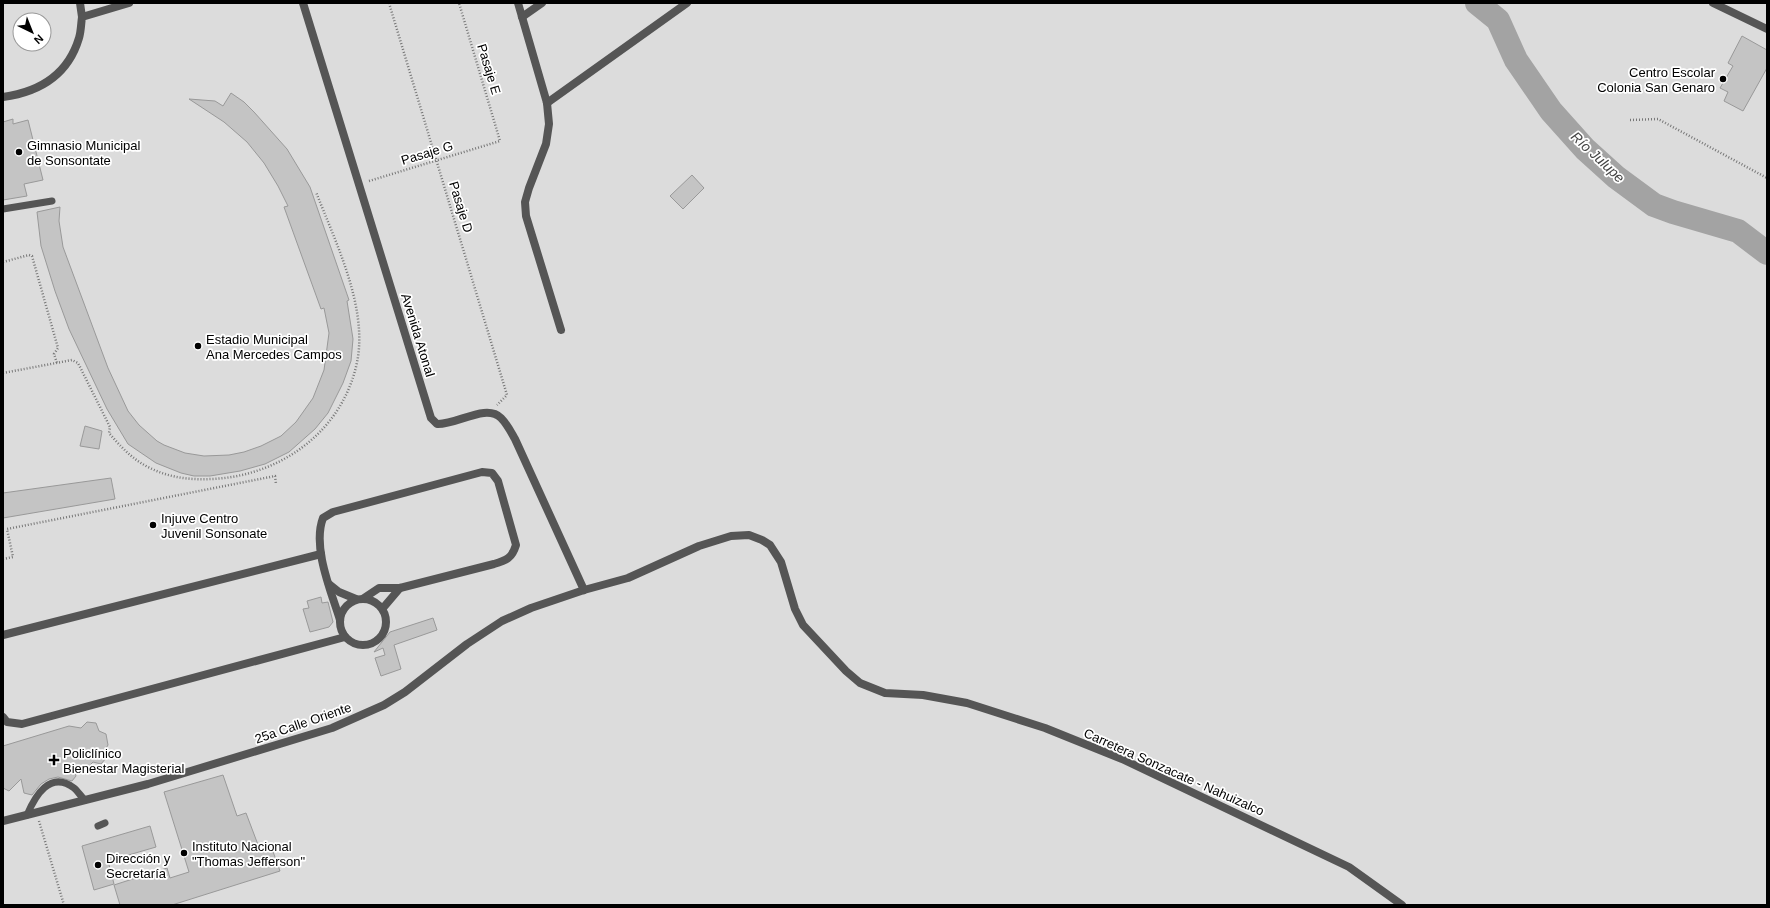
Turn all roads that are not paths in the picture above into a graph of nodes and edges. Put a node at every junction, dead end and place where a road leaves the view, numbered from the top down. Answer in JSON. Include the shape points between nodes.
{"nodes":[{"id":1,"x":80,"y":3,"type":"edge"},
{"id":2,"x":129,"y":3,"type":"edge"},
{"id":3,"x":303,"y":3,"type":"edge"},
{"id":4,"x":518,"y":3,"type":"edge"},
{"id":5,"x":542,"y":3,"type":"edge"},
{"id":6,"x":687,"y":3,"type":"edge"},
{"id":7,"x":1713,"y":3,"type":"edge"},
{"id":8,"x":82,"y":17,"type":"junction"},
{"id":9,"x":522,"y":17,"type":"junction"},
{"id":10,"x":1767,"y":29,"type":"edge"},
{"id":11,"x":3,"y":97,"type":"edge"},
{"id":12,"x":547,"y":103,"type":"junction"},
{"id":13,"x":52,"y":201,"type":"dead end"},
{"id":14,"x":3,"y":209,"type":"edge"},
{"id":15,"x":561,"y":330,"type":"dead end"},
{"id":16,"x":321,"y":554,"type":"junction"},
{"id":17,"x":329,"y":584,"type":"junction"},
{"id":18,"x":400,"y":588,"type":"junction"},
{"id":19,"x":584,"y":590,"type":"junction"},
{"id":20,"x":360,"y":599,"type":"junction"},
{"id":21,"x":383,"y":608,"type":"junction"},
{"id":22,"x":340,"y":620,"type":"junction"},
{"id":23,"x":3,"y":635,"type":"edge"},
{"id":24,"x":345,"y":637,"type":"junction"},
{"id":25,"x":3,"y":718,"type":"edge"},
{"id":26,"x":85,"y":800,"type":"junction"},
{"id":27,"x":27,"y":815,"type":"junction"},
{"id":28,"x":3,"y":821,"type":"edge"},
{"id":29,"x":1402,"y":905,"type":"edge"}],
"edges":[{"from":1,"to":8,"type":"street"},
{"from":2,"to":8,"type":"street"},
{"from":3,"to":19,"type":"street","name":"Avenida Atonal","via":[[431,418],[437,424],[446,425],[483,412],[496,414],[505,423],[515,439]]},
{"from":4,"to":9,"type":"street"},
{"from":5,"to":9,"type":"street"},
{"from":6,"to":12,"type":"street"},
{"from":7,"to":10,"type":"street"},
{"from":8,"to":11,"type":"street","via":[[79,38],[70,59],[56,77],[40,86]]},
{"from":9,"to":12,"type":"street"},
{"from":12,"to":15,"type":"street","via":[[549,124],[546,144],[525,202],[526,216]]},
{"from":13,"to":14,"type":"lane"},
{"from":16,"to":17,"type":"street"},
{"from":16,"to":18,"type":"street","via":[[319,528],[323,518],[333,512],[482,472],[492,473],[498,481],[516,545],[514,554],[494,564]]},
{"from":16,"to":23,"type":"street"},
{"from":17,"to":20,"type":"street","via":[[339,592]]},
{"from":17,"to":22,"type":"street"},
{"from":18,"to":20,"type":"street","via":[[379,588]]},
{"from":18,"to":21,"type":"street"},
{"from":19,"to":26,"type":"street","name":"25a Calle Oriente","via":[[502,621],[467,644],[405,692],[349,721],[148,784]]},
{"from":19,"to":29,"type":"street","name":"Carretera Sonzacate - Nahuizalco","via":[[628,578],[720,539],[741,535],[756,537],[770,545],[781,562],[795,609],[803,625],[860,683],[885,693],[923,695],[967,703],[1045,728],[1122,758],[1349,867]]},
{"from":20,"to":21,"type":"street","via":[[371,599]]},
{"from":20,"to":22,"type":"street","via":[[348,604],[342,611]]},
{"from":21,"to":24,"type":"street","via":[[387,621],[383,635],[378,640],[364,645]]},
{"from":22,"to":24,"type":"street"},
{"from":24,"to":25,"type":"street","via":[[22,724],[7,722]]},
{"from":26,"to":27,"type":"street","name":"25a Calle Oriente"},
{"from":26,"to":27,"type":"lane","via":[[74,788],[57,782],[45,786]]},
{"from":27,"to":28,"type":"street","name":"25a Calle Oriente"}]}
